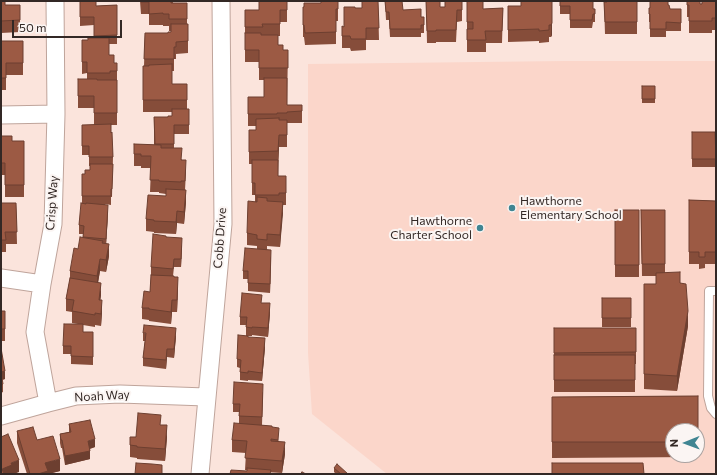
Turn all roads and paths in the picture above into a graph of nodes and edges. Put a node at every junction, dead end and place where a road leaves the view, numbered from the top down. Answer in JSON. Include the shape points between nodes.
{"nodes":[{"id":1,"x":55,"y":1,"type":"edge"},
{"id":2,"x":221,"y":1,"type":"edge"},
{"id":3,"x":56,"y":114,"type":"junction"},
{"id":4,"x":1,"y":115,"type":"edge"},
{"id":5,"x":1,"y":278,"type":"edge"},
{"id":6,"x":42,"y":284,"type":"junction"},
{"id":7,"x":716,"y":291,"type":"edge"},
{"id":8,"x":206,"y":397,"type":"junction"},
{"id":9,"x":48,"y":403,"type":"junction"},
{"id":10,"x":716,"y":414,"type":"edge"},
{"id":11,"x":1,"y":416,"type":"edge"},
{"id":12,"x":200,"y":474,"type":"edge"}],
"edges":[{"from":1,"to":3,"type":"street","name":"Crisp Way"},
{"from":2,"to":8,"type":"street","name":"Cobb Drive","via":[[223,224]]},
{"from":3,"to":4,"type":"street"},
{"from":3,"to":6,"type":"street","name":"Crisp Way","via":[[53,224]]},
{"from":5,"to":6,"type":"street"},
{"from":6,"to":9,"type":"street","name":"Crisp Way","via":[[35,332]]},
{"from":7,"to":10,"type":"lane","via":[[709,291],[708,396],[711,408]]},
{"from":8,"to":9,"type":"street","name":"Noah Way","via":[[120,394],[76,396]]},
{"from":8,"to":12,"type":"street","name":"Cobb Drive"},
{"from":9,"to":11,"type":"street","name":"Noah Way"}]}
